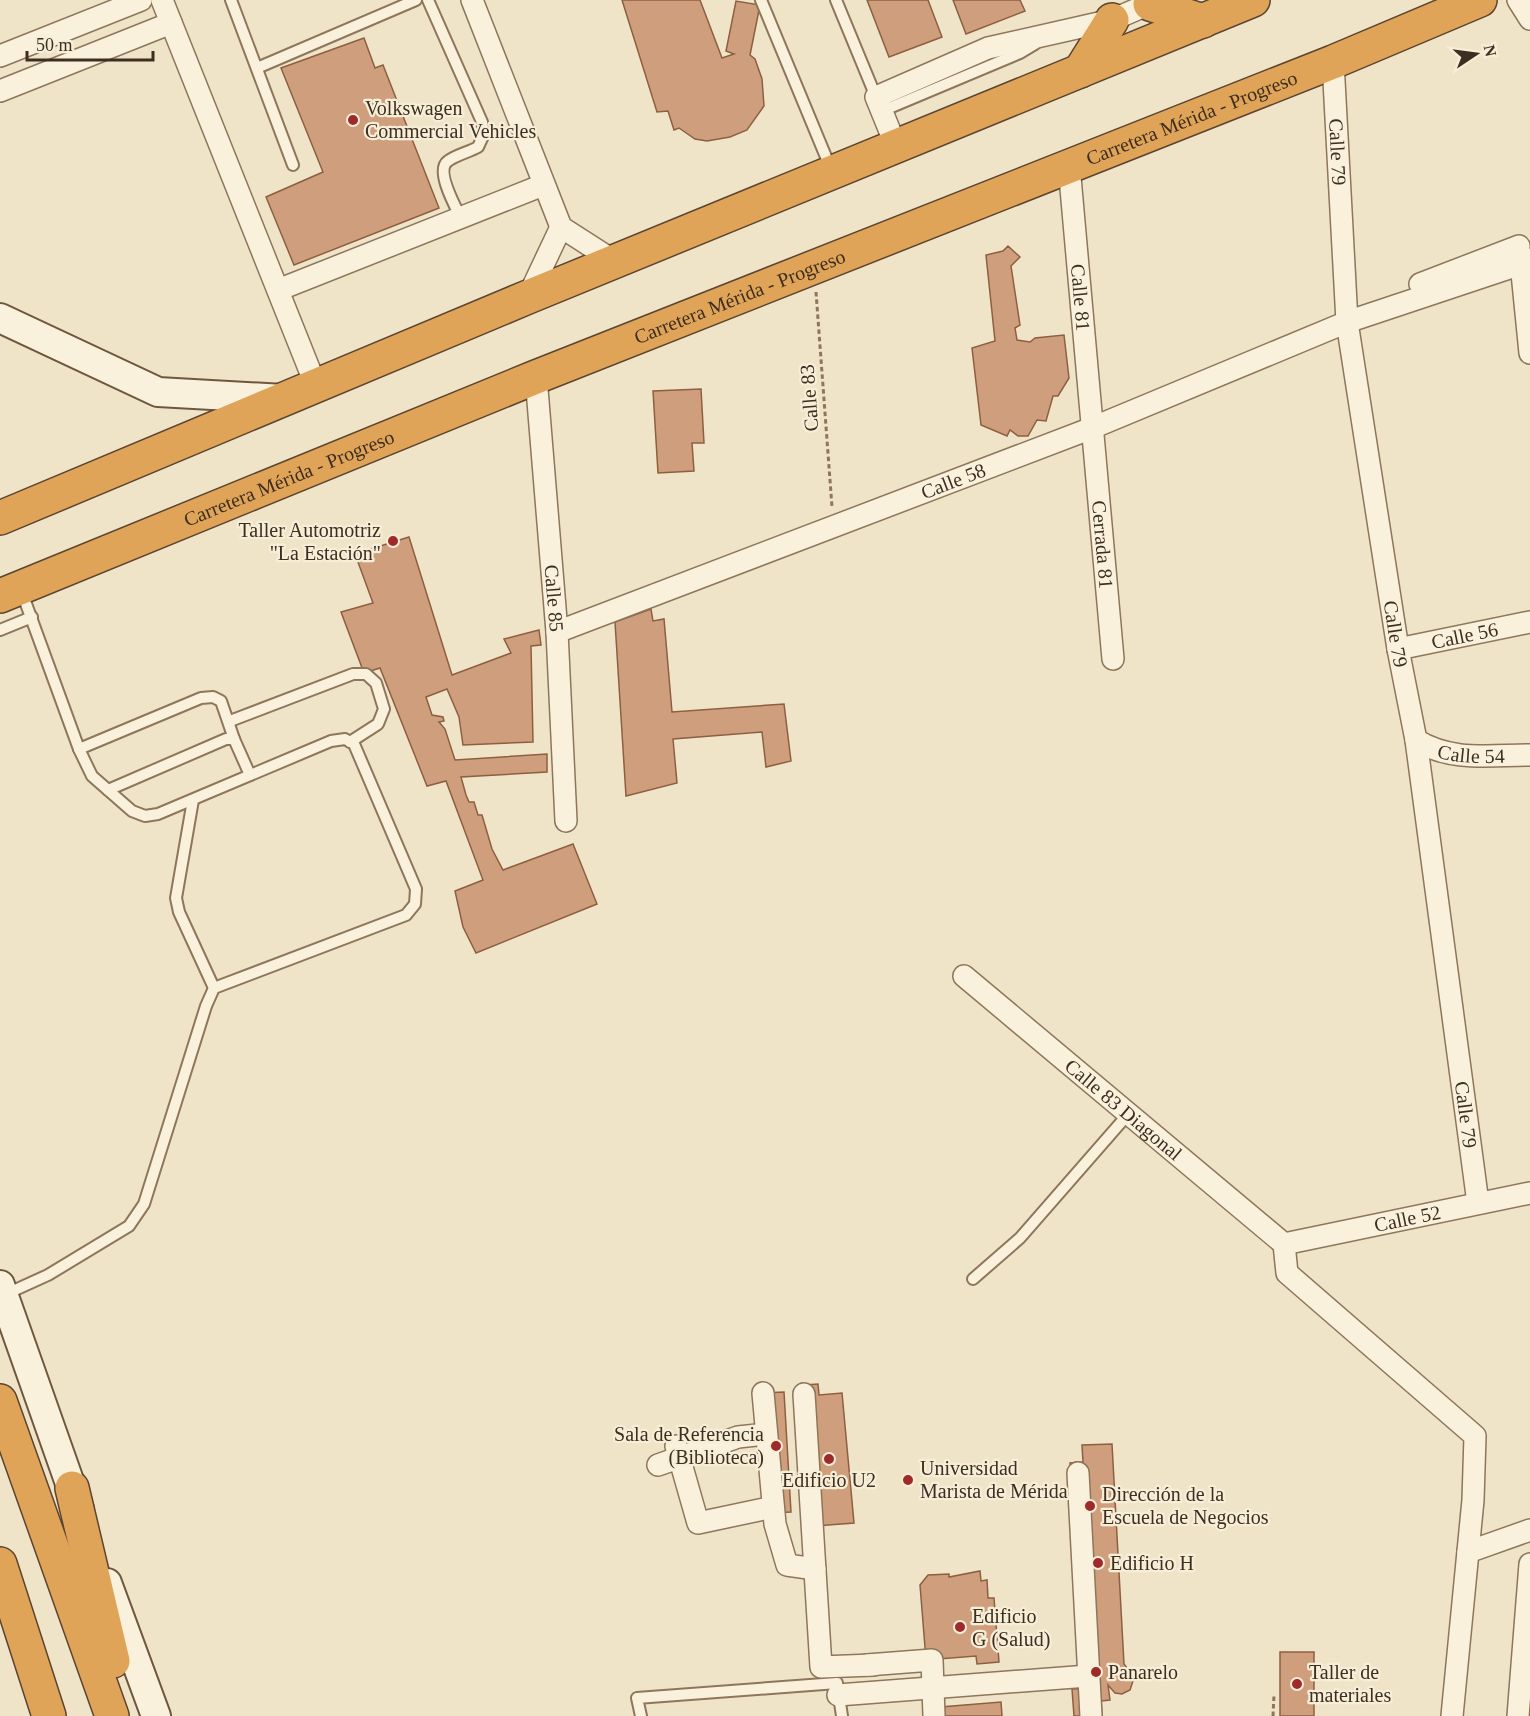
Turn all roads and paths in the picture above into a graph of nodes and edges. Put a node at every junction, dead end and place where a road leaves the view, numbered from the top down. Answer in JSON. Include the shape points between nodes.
{"nodes":[{"id":1,"x":141,"y":0,"type":"edge"},
{"id":2,"x":162,"y":0,"type":"edge"},
{"id":3,"x":231,"y":0,"type":"edge"},
{"id":4,"x":416,"y":0,"type":"edge"},
{"id":5,"x":428,"y":0,"type":"edge"},
{"id":6,"x":472,"y":0,"type":"edge"},
{"id":7,"x":761,"y":0,"type":"edge"},
{"id":8,"x":836,"y":0,"type":"edge"},
{"id":9,"x":1253,"y":0,"type":"edge"},
{"id":10,"x":1480,"y":0,"type":"edge"},
{"id":11,"x":1518,"y":0,"type":"edge"},
{"id":12,"x":1154,"y":2,"type":"edge"},
{"id":13,"x":1112,"y":20,"type":"junction"},
{"id":14,"x":1530,"y":20,"type":"edge"},
{"id":15,"x":1203,"y":21,"type":"junction"},
{"id":16,"x":171,"y":23,"type":"junction"},
{"id":17,"x":0,"y":56,"type":"edge"},
{"id":18,"x":1333,"y":62,"type":"junction"},
{"id":19,"x":258,"y":68,"type":"junction"},
{"id":20,"x":1080,"y":71,"type":"junction"},
{"id":21,"x":0,"y":92,"type":"edge"},
{"id":22,"x":879,"y":104,"type":"junction"},
{"id":23,"x":896,"y":146,"type":"junction"},
{"id":24,"x":293,"y":165,"type":"dead end"},
{"id":25,"x":1069,"y":166,"type":"junction"},
{"id":26,"x":832,"y":172,"type":"junction"},
{"id":27,"x":543,"y":185,"type":"junction"},
{"id":28,"x":461,"y":218,"type":"junction"},
{"id":29,"x":561,"y":227,"type":"junction"},
{"id":30,"x":1523,"y":251,"type":"edge"},
{"id":31,"x":614,"y":261,"type":"junction"},
{"id":32,"x":815,"y":267,"type":"junction"},
{"id":33,"x":278,"y":290,"type":"junction"},
{"id":34,"x":528,"y":297,"type":"junction"},
{"id":35,"x":1347,"y":317,"type":"junction"},
{"id":36,"x":0,"y":318,"type":"edge"},
{"id":37,"x":1530,"y":353,"type":"edge"},
{"id":38,"x":536,"y":377,"type":"junction"},
{"id":39,"x":316,"y":386,"type":"junction"},
{"id":40,"x":284,"y":399,"type":"junction"},
{"id":41,"x":1092,"y":428,"type":"junction"},
{"id":42,"x":0,"y":518,"type":"edge"},
{"id":43,"x":833,"y":526,"type":"junction"},
{"id":44,"x":13,"y":599,"type":"edge"},
{"id":45,"x":1530,"y":622,"type":"edge"},
{"id":46,"x":0,"y":630,"type":"edge"},
{"id":47,"x":557,"y":632,"type":"junction"},
{"id":48,"x":1398,"y":649,"type":"junction"},
{"id":49,"x":1113,"y":659,"type":"dead end"},
{"id":50,"x":230,"y":721,"type":"junction"},
{"id":51,"x":234,"y":739,"type":"junction"},
{"id":52,"x":1416,"y":740,"type":"junction"},
{"id":53,"x":350,"y":742,"type":"junction"},
{"id":54,"x":79,"y":749,"type":"junction"},
{"id":55,"x":1530,"y":755,"type":"edge"},
{"id":56,"x":250,"y":775,"type":"junction"},
{"id":57,"x":108,"y":790,"type":"junction"},
{"id":58,"x":193,"y":800,"type":"junction"},
{"id":59,"x":566,"y":821,"type":"dead end"},
{"id":60,"x":964,"y":976,"type":"dead end"},
{"id":61,"x":214,"y":988,"type":"junction"},
{"id":62,"x":1130,"y":1112,"type":"junction"},
{"id":63,"x":1530,"y":1193,"type":"edge"},
{"id":64,"x":1478,"y":1203,"type":"junction"},
{"id":65,"x":1284,"y":1244,"type":"junction"},
{"id":66,"x":974,"y":1279,"type":"dead end"},
{"id":67,"x":2,"y":1290,"type":"edge"},
{"id":68,"x":763,"y":1393,"type":"dead end"},
{"id":69,"x":804,"y":1394,"type":"dead end"},
{"id":70,"x":0,"y":1401,"type":"edge"},
{"id":71,"x":765,"y":1434,"type":"junction"},
{"id":72,"x":676,"y":1446,"type":"dead end"},
{"id":73,"x":658,"y":1465,"type":"dead end"},
{"id":74,"x":1078,"y":1473,"type":"dead end"},
{"id":75,"x":72,"y":1488,"type":"junction"},
{"id":76,"x":773,"y":1507,"type":"junction"},
{"id":77,"x":1530,"y":1530,"type":"edge"},
{"id":78,"x":1468,"y":1552,"type":"junction"},
{"id":79,"x":0,"y":1564,"type":"edge"},
{"id":80,"x":1530,"y":1564,"type":"edge"},
{"id":81,"x":815,"y":1569,"type":"junction"},
{"id":82,"x":1088,"y":1677,"type":"junction"},
{"id":83,"x":933,"y":1688,"type":"junction"},
{"id":84,"x":838,"y":1695,"type":"junction"},
{"id":85,"x":1274,"y":1695,"type":"dead end"},
{"id":86,"x":49,"y":1716,"type":"edge"},
{"id":87,"x":112,"y":1716,"type":"edge"},
{"id":88,"x":123,"y":1716,"type":"edge"},
{"id":89,"x":156,"y":1716,"type":"edge"},
{"id":90,"x":641,"y":1716,"type":"edge"},
{"id":91,"x":842,"y":1716,"type":"edge"},
{"id":92,"x":934,"y":1716,"type":"edge"},
{"id":93,"x":1090,"y":1716,"type":"edge"},
{"id":94,"x":1273,"y":1716,"type":"edge"},
{"id":95,"x":1452,"y":1716,"type":"edge"},
{"id":96,"x":1518,"y":1716,"type":"edge"}],
"edges":[{"from":1,"to":17,"type":"street"},
{"from":2,"to":16,"type":"street"},
{"from":3,"to":19,"type":"lane"},
{"from":4,"to":19,"type":"lane"},
{"from":5,"to":28,"type":"lane","via":[[484,134],[478,147],[446,162],[442,168]]},
{"from":6,"to":27,"type":"street"},
{"from":7,"to":26,"type":"lane"},
{"from":8,"to":22,"type":"lane"},
{"from":9,"to":15,"type":"highway"},
{"from":10,"to":18,"type":"highway","name":"Carretera Mérida - Progreso"},
{"from":11,"to":14,"type":"street"},
{"from":12,"to":13,"type":"street"},
{"from":12,"to":15,"type":"highway"},
{"from":13,"to":20,"type":"highway"},
{"from":13,"to":22,"type":"street","via":[[988,48]]},
{"from":15,"to":20,"type":"highway"},
{"from":16,"to":21,"type":"street"},
{"from":16,"to":33,"type":"street"},
{"from":18,"to":25,"type":"highway","name":"Carretera Mérida - Progreso"},
{"from":18,"to":35,"type":"street","name":"Calle 79"},
{"from":19,"to":24,"type":"lane"},
{"from":20,"to":23,"type":"highway"},
{"from":22,"to":23,"type":"street"},
{"from":23,"to":26,"type":"highway"},
{"from":25,"to":32,"type":"highway","name":"Carretera Mérida - Progreso"},
{"from":25,"to":41,"type":"street","name":"Calle 81"},
{"from":26,"to":31,"type":"highway"},
{"from":27,"to":28,"type":"street"},
{"from":27,"to":29,"type":"street"},
{"from":28,"to":33,"type":"street"},
{"from":29,"to":31,"type":"street"},
{"from":29,"to":34,"type":"street"},
{"from":30,"to":35,"type":"street","name":"Calle 58"},
{"from":30,"to":37,"type":"street"},
{"from":31,"to":34,"type":"highway"},
{"from":32,"to":38,"type":"highway","name":"Carretera Mérida - Progreso"},
{"from":32,"to":43,"type":"path","name":"Calle 83"},
{"from":33,"to":39,"type":"street"},
{"from":34,"to":39,"type":"highway"},
{"from":35,"to":41,"type":"street","name":"Calle 58"},
{"from":35,"to":48,"type":"street","name":"Calle 79"},
{"from":36,"to":40,"type":"main road","via":[[158,392]]},
{"from":38,"to":44,"type":"highway","name":"Carretera Mérida - Progreso"},
{"from":38,"to":47,"type":"street","name":"Calle 85"},
{"from":39,"to":40,"type":"highway"},
{"from":40,"to":42,"type":"highway"},
{"from":41,"to":43,"type":"street","name":"Calle 58"},
{"from":41,"to":49,"type":"street","name":"Cerrada 81"},
{"from":43,"to":47,"type":"street","name":"Calle 58"},
{"from":44,"to":46,"type":"lane"},
{"from":44,"to":54,"type":"lane"},
{"from":45,"to":48,"type":"street","name":"Calle 56"},
{"from":47,"to":59,"type":"street","name":"Calle 85"},
{"from":48,"to":52,"type":"street","name":"Calle 79"},
{"from":50,"to":51,"type":"lane"},
{"from":50,"to":53,"type":"lane","via":[[353,674],[366,674],[376,683],[384,709],[378,724]]},
{"from":50,"to":54,"type":"lane","via":[[221,701],[201,698]]},
{"from":51,"to":56,"type":"lane"},
{"from":51,"to":57,"type":"lane","via":[[226,739]]},
{"from":52,"to":55,"type":"street","name":"Calle 54","via":[[1453,756]]},
{"from":52,"to":64,"type":"street","name":"Calle 79"},
{"from":53,"to":56,"type":"lane","via":[[331,741]]},
{"from":53,"to":61,"type":"lane","via":[[416,889],[415,904],[406,915]]},
{"from":54,"to":57,"type":"lane","via":[[92,776]]},
{"from":56,"to":58,"type":"lane"},
{"from":57,"to":58,"type":"lane","via":[[132,811],[145,816]]},
{"from":58,"to":61,"type":"lane","via":[[176,898]]},
{"from":60,"to":62,"type":"street","name":"Calle 83 Diagonal"},
{"from":61,"to":67,"type":"lane","via":[[144,1204],[129,1226],[48,1275]]},
{"from":62,"to":65,"type":"street","name":"Calle 83 Diagonal"},
{"from":62,"to":66,"type":"lane","via":[[1020,1238]]},
{"from":63,"to":64,"type":"street","name":"Calle 52"},
{"from":64,"to":65,"type":"street","name":"Calle 52"},
{"from":65,"to":78,"type":"street","via":[[1287,1273],[1475,1436]]},
{"from":67,"to":75,"type":"main road"},
{"from":68,"to":71,"type":"street"},
{"from":69,"to":81,"type":"street"},
{"from":70,"to":87,"type":"highway"},
{"from":71,"to":73,"type":"street","via":[[738,1437]]},
{"from":71,"to":76,"type":"street"},
{"from":72,"to":76,"type":"street","via":[[698,1523]]},
{"from":74,"to":82,"type":"street"},
{"from":75,"to":88,"type":"highway"},
{"from":75,"to":89,"type":"main road"},
{"from":76,"to":81,"type":"street","via":[[787,1565]]},
{"from":77,"to":78,"type":"street"},
{"from":78,"to":95,"type":"street"},
{"from":79,"to":86,"type":"highway"},
{"from":80,"to":96,"type":"street"},
{"from":81,"to":83,"type":"street","via":[[821,1667],[932,1660]]},
{"from":82,"to":83,"type":"street"},
{"from":82,"to":93,"type":"street"},
{"from":83,"to":84,"type":"street"},
{"from":83,"to":92,"type":"street"},
{"from":84,"to":90,"type":"lane","via":[[837,1683],[637,1698]]},
{"from":84,"to":91,"type":"lane"},
{"from":85,"to":94,"type":"path"}]}
